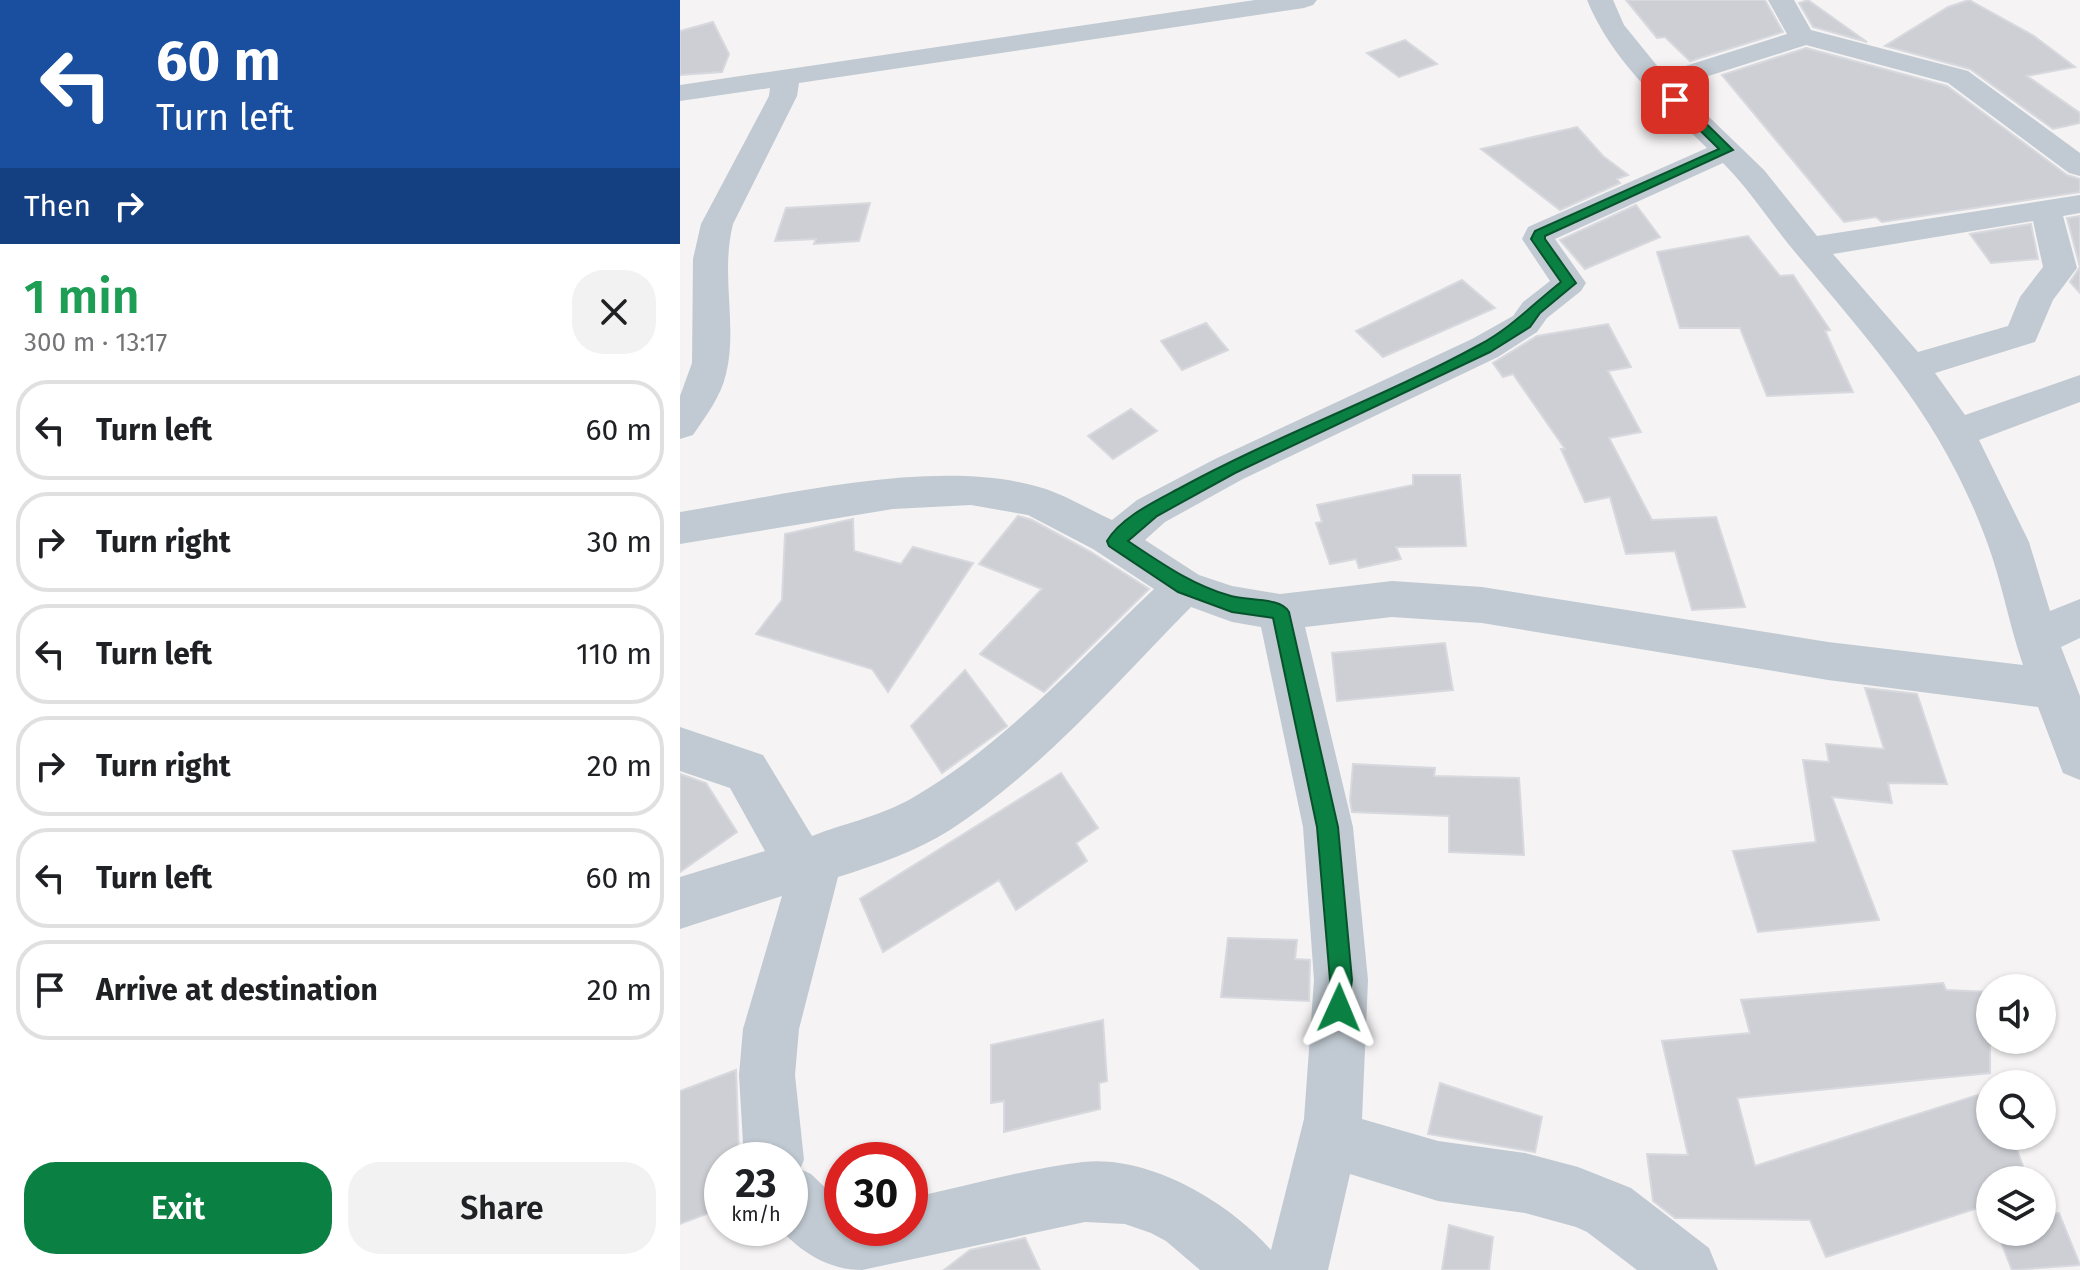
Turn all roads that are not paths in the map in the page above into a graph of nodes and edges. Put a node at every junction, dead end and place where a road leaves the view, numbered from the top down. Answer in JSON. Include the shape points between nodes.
{"nodes":[{"id":1,"x":1304,"y":0,"type":"edge"},
{"id":2,"x":1600,"y":0,"type":"edge"},
{"id":3,"x":1781,"y":0,"type":"edge"},
{"id":4,"x":1801,"y":35,"type":"junction"},
{"id":5,"x":786,"y":77,"type":"junction"},
{"id":6,"x":1658,"y":83,"type":"junction"},
{"id":7,"x":680,"y":93,"type":"edge"},
{"id":8,"x":1727,"y":150,"type":"junction"},
{"id":9,"x":2080,"y":167,"type":"edge"},
{"id":10,"x":2080,"y":204,"type":"edge"},
{"id":11,"x":2046,"y":210,"type":"junction"},
{"id":12,"x":1809,"y":248,"type":"junction"},
{"id":13,"x":680,"y":332,"type":"edge"},
{"id":14,"x":710,"y":352,"type":"junction"},
{"id":15,"x":1911,"y":367,"type":"junction"},
{"id":16,"x":2080,"y":388,"type":"edge"},
{"id":17,"x":680,"y":425,"type":"edge"},
{"id":18,"x":1957,"y":433,"type":"junction"},
{"id":19,"x":680,"y":528,"type":"edge"},
{"id":20,"x":1115,"y":541,"type":"junction"},
{"id":21,"x":1184,"y":587,"type":"junction"},
{"id":22,"x":1280,"y":612,"type":"junction"},
{"id":23,"x":2080,"y":617,"type":"edge"},
{"id":24,"x":2036,"y":639,"type":"junction"},
{"id":25,"x":2055,"y":689,"type":"junction"},
{"id":26,"x":680,"y":749,"type":"edge"},
{"id":27,"x":2080,"y":758,"type":"edge"},
{"id":28,"x":809,"y":861,"type":"junction"},
{"id":29,"x":680,"y":903,"type":"edge"},
{"id":30,"x":1328,"y":1138,"type":"junction"},
{"id":31,"x":773,"y":1142,"type":"edge"},
{"id":32,"x":808,"y":1214,"type":"edge"},
{"id":33,"x":848,"y":1256,"type":"edge"},
{"id":34,"x":1248,"y":1270,"type":"edge"},
{"id":35,"x":1297,"y":1270,"type":"edge"},
{"id":36,"x":1687,"y":1270,"type":"edge"}],
"edges":[{"from":1,"to":5,"type":"street"},
{"from":2,"to":6,"type":"street","via":[[1617,35]]},
{"from":3,"to":4,"type":"street"},
{"from":4,"to":6,"type":"street"},
{"from":4,"to":9,"type":"street","via":[[1958,77]]},
{"from":5,"to":7,"type":"street"},
{"from":5,"to":14,"type":"street","via":[[783,96],[710,244]]},
{"from":6,"to":8,"type":"street"},
{"from":8,"to":12,"type":"street"},
{"from":8,"to":20,"type":"street","via":[[1539,234],[1569,283],[1525,324],[1418,382],[1229,469],[1151,511]]},
{"from":10,"to":11,"type":"street"},
{"from":11,"to":12,"type":"street"},
{"from":11,"to":15,"type":"street","via":[[2060,268],[2037,297],[2023,334]]},
{"from":12,"to":15,"type":"street"},
{"from":13,"to":14,"type":"street"},
{"from":14,"to":17,"type":"street","via":[[711,364],[697,400]]},
{"from":15,"to":18,"type":"street"},
{"from":16,"to":18,"type":"street"},
{"from":18,"to":24,"type":"street","via":[[2008,542]]},
{"from":19,"to":20,"type":"street","via":[[893,494],[971,490],[1036,501]]},
{"from":20,"to":21,"type":"street"},
{"from":21,"to":22,"type":"street","via":[[1232,604]]},
{"from":21,"to":28,"type":"street","via":[[1027,741],[976,783],[930,815],[869,843]]},
{"from":22,"to":25,"type":"street","via":[[1392,599],[1482,605],[1828,661]]},
{"from":22,"to":30,"type":"street","via":[[1328,827],[1341,980]]},
{"from":23,"to":24,"type":"street"},
{"from":24,"to":25,"type":"street"},
{"from":25,"to":27,"type":"street"},
{"from":26,"to":28,"type":"street","via":[[746,771]]},
{"from":28,"to":29,"type":"street"},
{"from":28,"to":31,"type":"street","via":[[771,1029],[767,1075]]},
{"from":30,"to":35,"type":"street"},
{"from":30,"to":36,"type":"street","via":[[1438,1171],[1525,1183],[1578,1197],[1609,1210]]},
{"from":32,"to":33,"type":"street"},
{"from":33,"to":34,"type":"street","via":[[1085,1192],[1125,1194],[1162,1206],[1188,1219]]}]}
